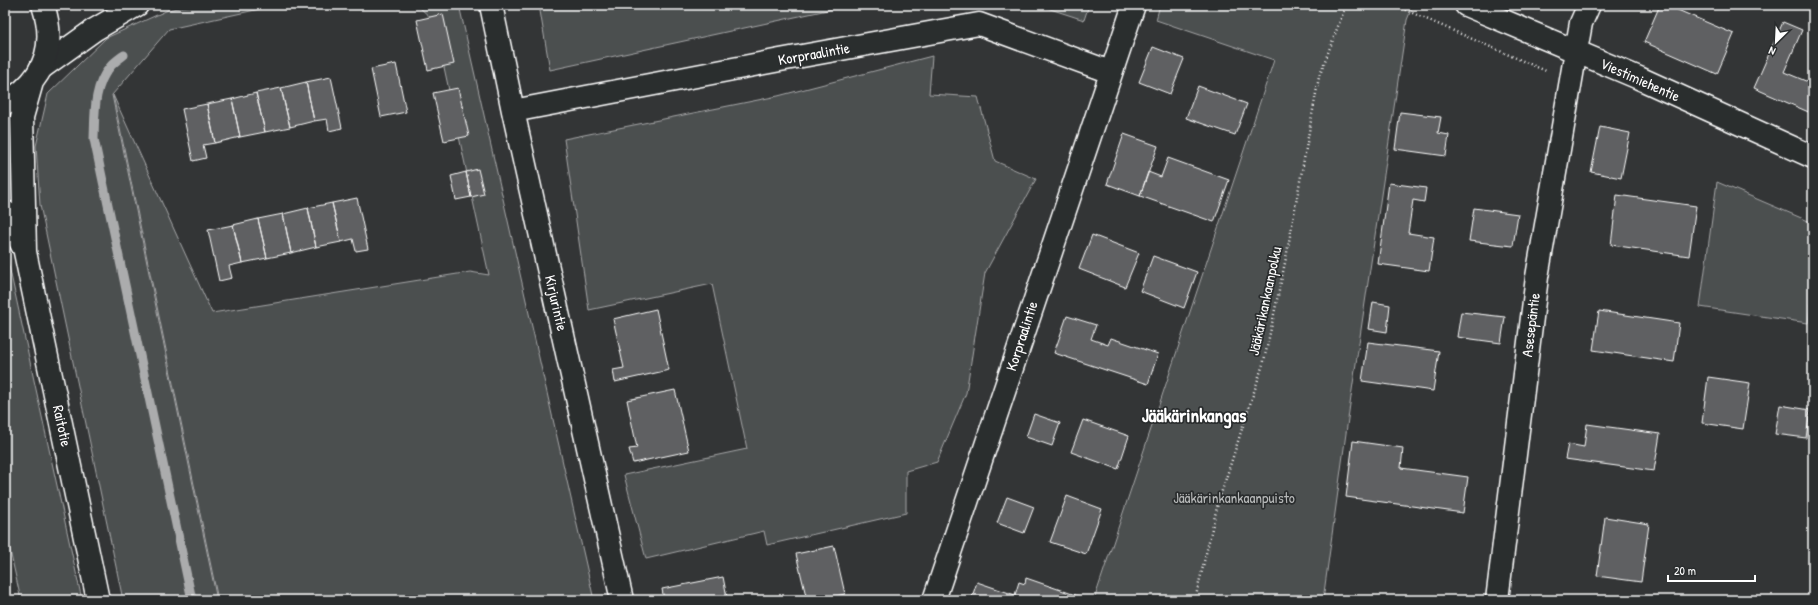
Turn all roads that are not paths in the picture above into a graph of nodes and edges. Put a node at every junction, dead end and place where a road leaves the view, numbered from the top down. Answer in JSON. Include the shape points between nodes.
{"nodes":[{"id":1,"x":43,"y":5,"type":"edge"},
{"id":2,"x":137,"y":5,"type":"edge"},
{"id":3,"x":491,"y":5,"type":"edge"},
{"id":4,"x":1134,"y":5,"type":"edge"},
{"id":5,"x":1466,"y":5,"type":"edge"},
{"id":6,"x":1589,"y":5,"type":"edge"},
{"id":7,"x":1576,"y":51,"type":"junction"},
{"id":8,"x":1110,"y":72,"type":"junction"},
{"id":9,"x":37,"y":75,"type":"junction"},
{"id":10,"x":5,"y":102,"type":"edge"},
{"id":11,"x":513,"y":111,"type":"junction"},
{"id":12,"x":1813,"y":157,"type":"edge"},
{"id":13,"x":5,"y":212,"type":"edge"},
{"id":14,"x":25,"y":252,"type":"junction"},
{"id":15,"x":98,"y":600,"type":"edge"},
{"id":16,"x":622,"y":600,"type":"edge"},
{"id":17,"x":934,"y":600,"type":"edge"},
{"id":18,"x":1498,"y":600,"type":"edge"}],
"edges":[{"from":1,"to":9,"type":"street","name":"Raitotie","via":[[48,19],[49,36],[47,53]]},
{"from":2,"to":9,"type":"street","via":[[94,30]]},
{"from":3,"to":11,"type":"street","name":"Kirjurintie"},
{"from":4,"to":8,"type":"street","name":"Korpraalintie"},
{"from":5,"to":7,"type":"street","name":"Viestimiehentie"},
{"from":6,"to":7,"type":"street","name":"Asesepäntie","via":[[1581,23]]},
{"from":7,"to":12,"type":"street","name":"Viestimiehentie"},
{"from":7,"to":18,"type":"street","name":"Asesepäntie","via":[[1537,277]]},
{"from":8,"to":11,"type":"street","name":"Korpraalintie","via":[[979,24]]},
{"from":8,"to":17,"type":"street","name":"Korpraalintie"},
{"from":9,"to":10,"type":"street","name":"Raitotie","via":[[20,94]]},
{"from":9,"to":14,"type":"street","name":"Raitotie","via":[[22,117]]},
{"from":11,"to":16,"type":"street","name":"Kirjurintie"},
{"from":13,"to":14,"type":"street","name":"Raitotie"},
{"from":14,"to":15,"type":"street","name":"Raitotie"}]}
